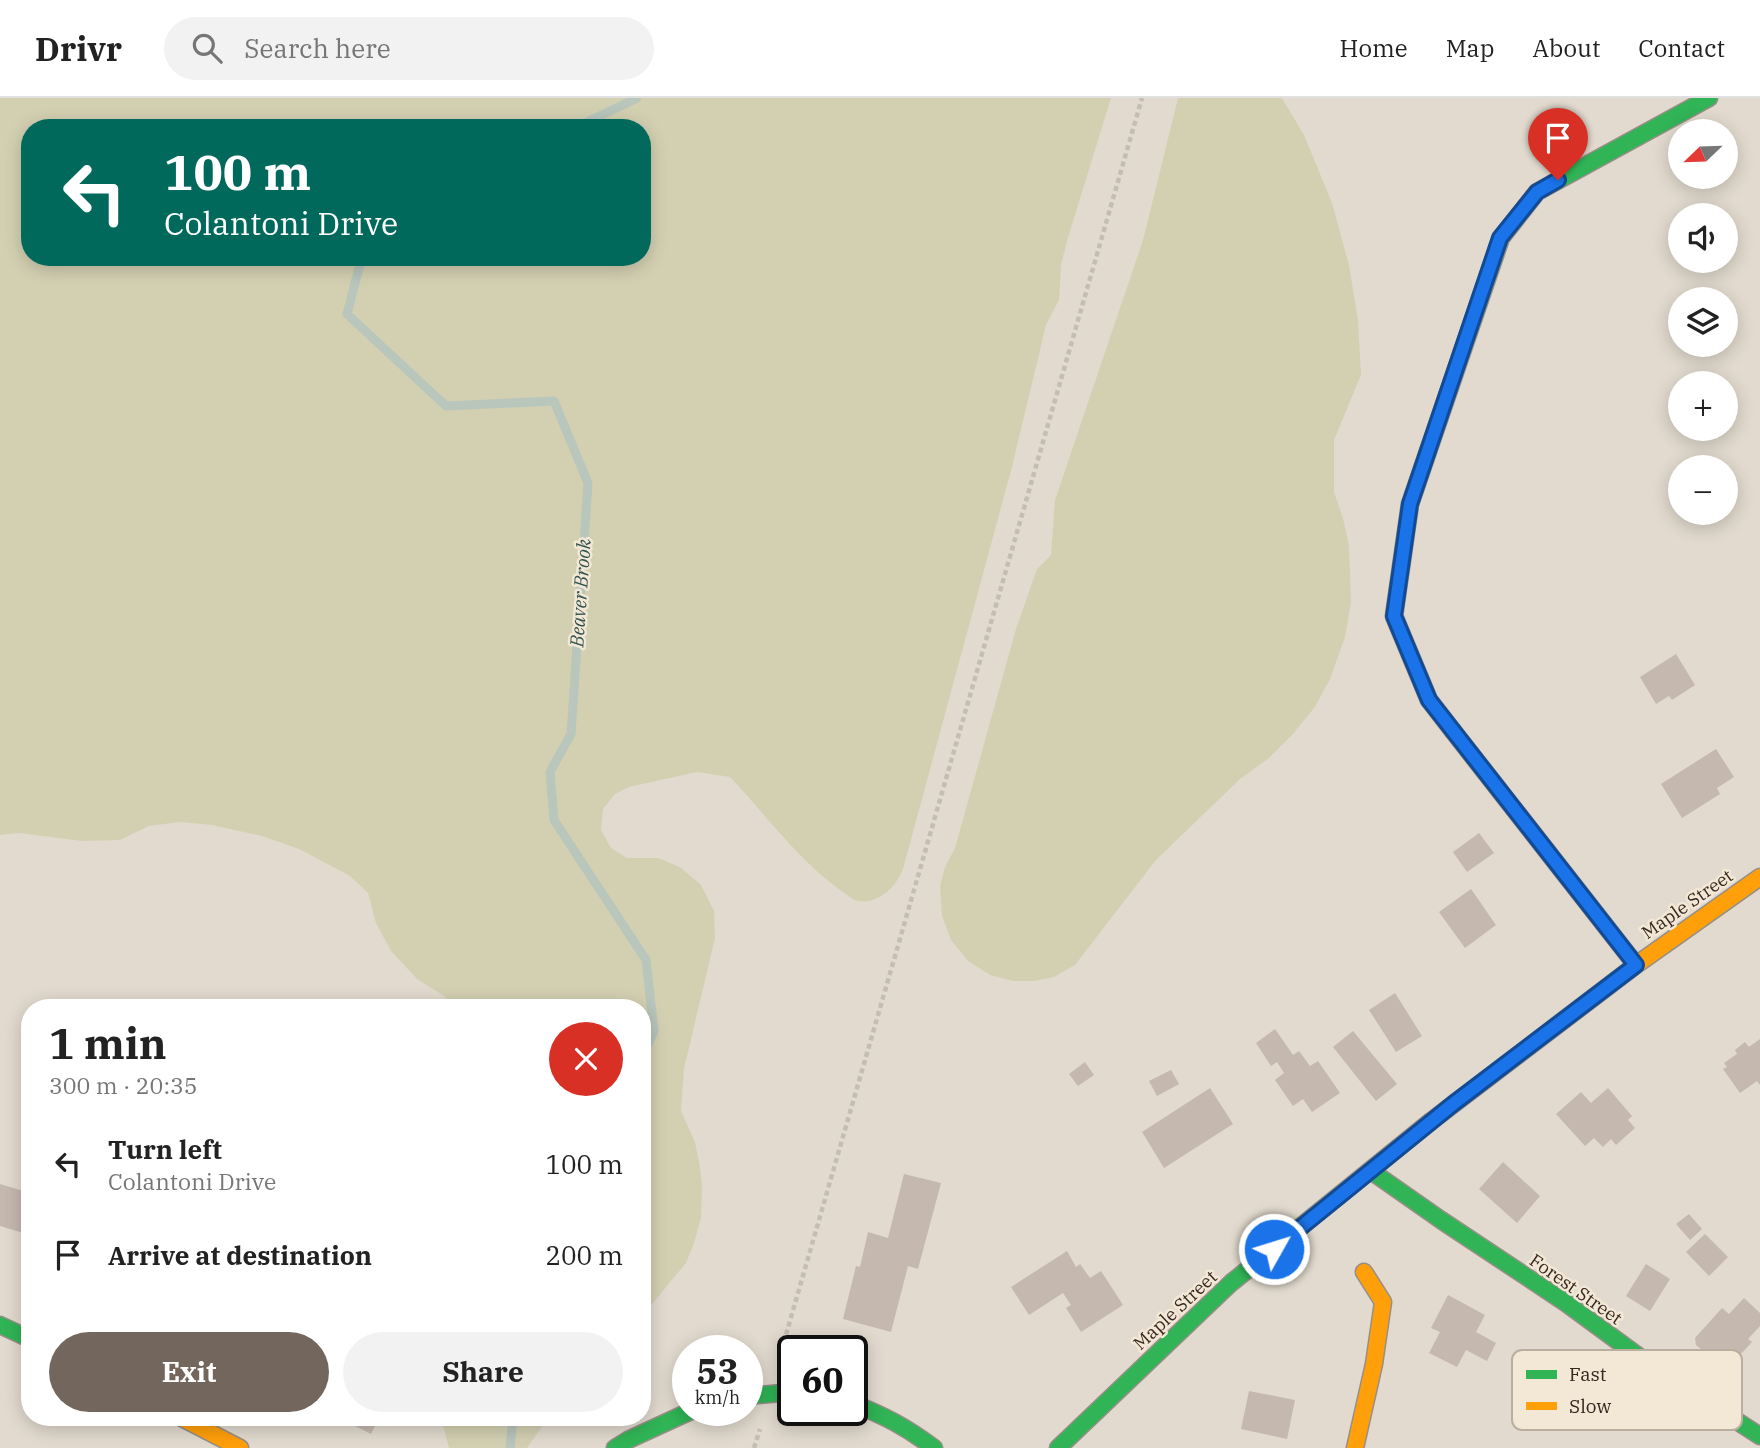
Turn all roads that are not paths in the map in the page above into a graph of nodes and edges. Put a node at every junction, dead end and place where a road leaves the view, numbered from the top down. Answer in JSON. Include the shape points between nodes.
{"nodes":[{"id":1,"x":1709,"y":98,"type":"edge"},
{"id":2,"x":1760,"y":877,"type":"edge"},
{"id":3,"x":1636,"y":965,"type":"junction"},
{"id":4,"x":1371,"y":1171,"type":"junction"},
{"id":5,"x":1364,"y":1272,"type":"dead end"},
{"id":6,"x":0,"y":1325,"type":"edge"},
{"id":7,"x":21,"y":1335,"type":"edge"},
{"id":8,"x":1630,"y":1350,"type":"edge"},
{"id":9,"x":868,"y":1410,"type":"edge"},
{"id":10,"x":672,"y":1420,"type":"edge"},
{"id":11,"x":1742,"y":1424,"type":"edge"},
{"id":12,"x":197,"y":1426,"type":"edge"},
{"id":13,"x":1760,"y":1436,"type":"edge"},
{"id":14,"x":240,"y":1448,"type":"edge"},
{"id":15,"x":615,"y":1448,"type":"edge"},
{"id":16,"x":934,"y":1448,"type":"edge"},
{"id":17,"x":1058,"y":1448,"type":"edge"},
{"id":18,"x":1355,"y":1448,"type":"edge"}],
"edges":[{"from":1,"to":3,"type":"street","via":[[1537,192],[1500,238],[1410,504],[1394,616],[1429,700]]},
{"from":2,"to":3,"type":"street","name":"Maple Street"},
{"from":3,"to":4,"type":"street","name":"Maple Street"},
{"from":4,"to":8,"type":"street","name":"Forest Street"},
{"from":4,"to":17,"type":"street","name":"Maple Street","via":[[1231,1283]]},
{"from":5,"to":18,"type":"street","via":[[1383,1302]]},
{"from":6,"to":7,"type":"street"},
{"from":9,"to":16,"type":"street"},
{"from":10,"to":15,"type":"street"},
{"from":11,"to":13,"type":"street","name":"Forest Street"},
{"from":12,"to":14,"type":"street"}]}
